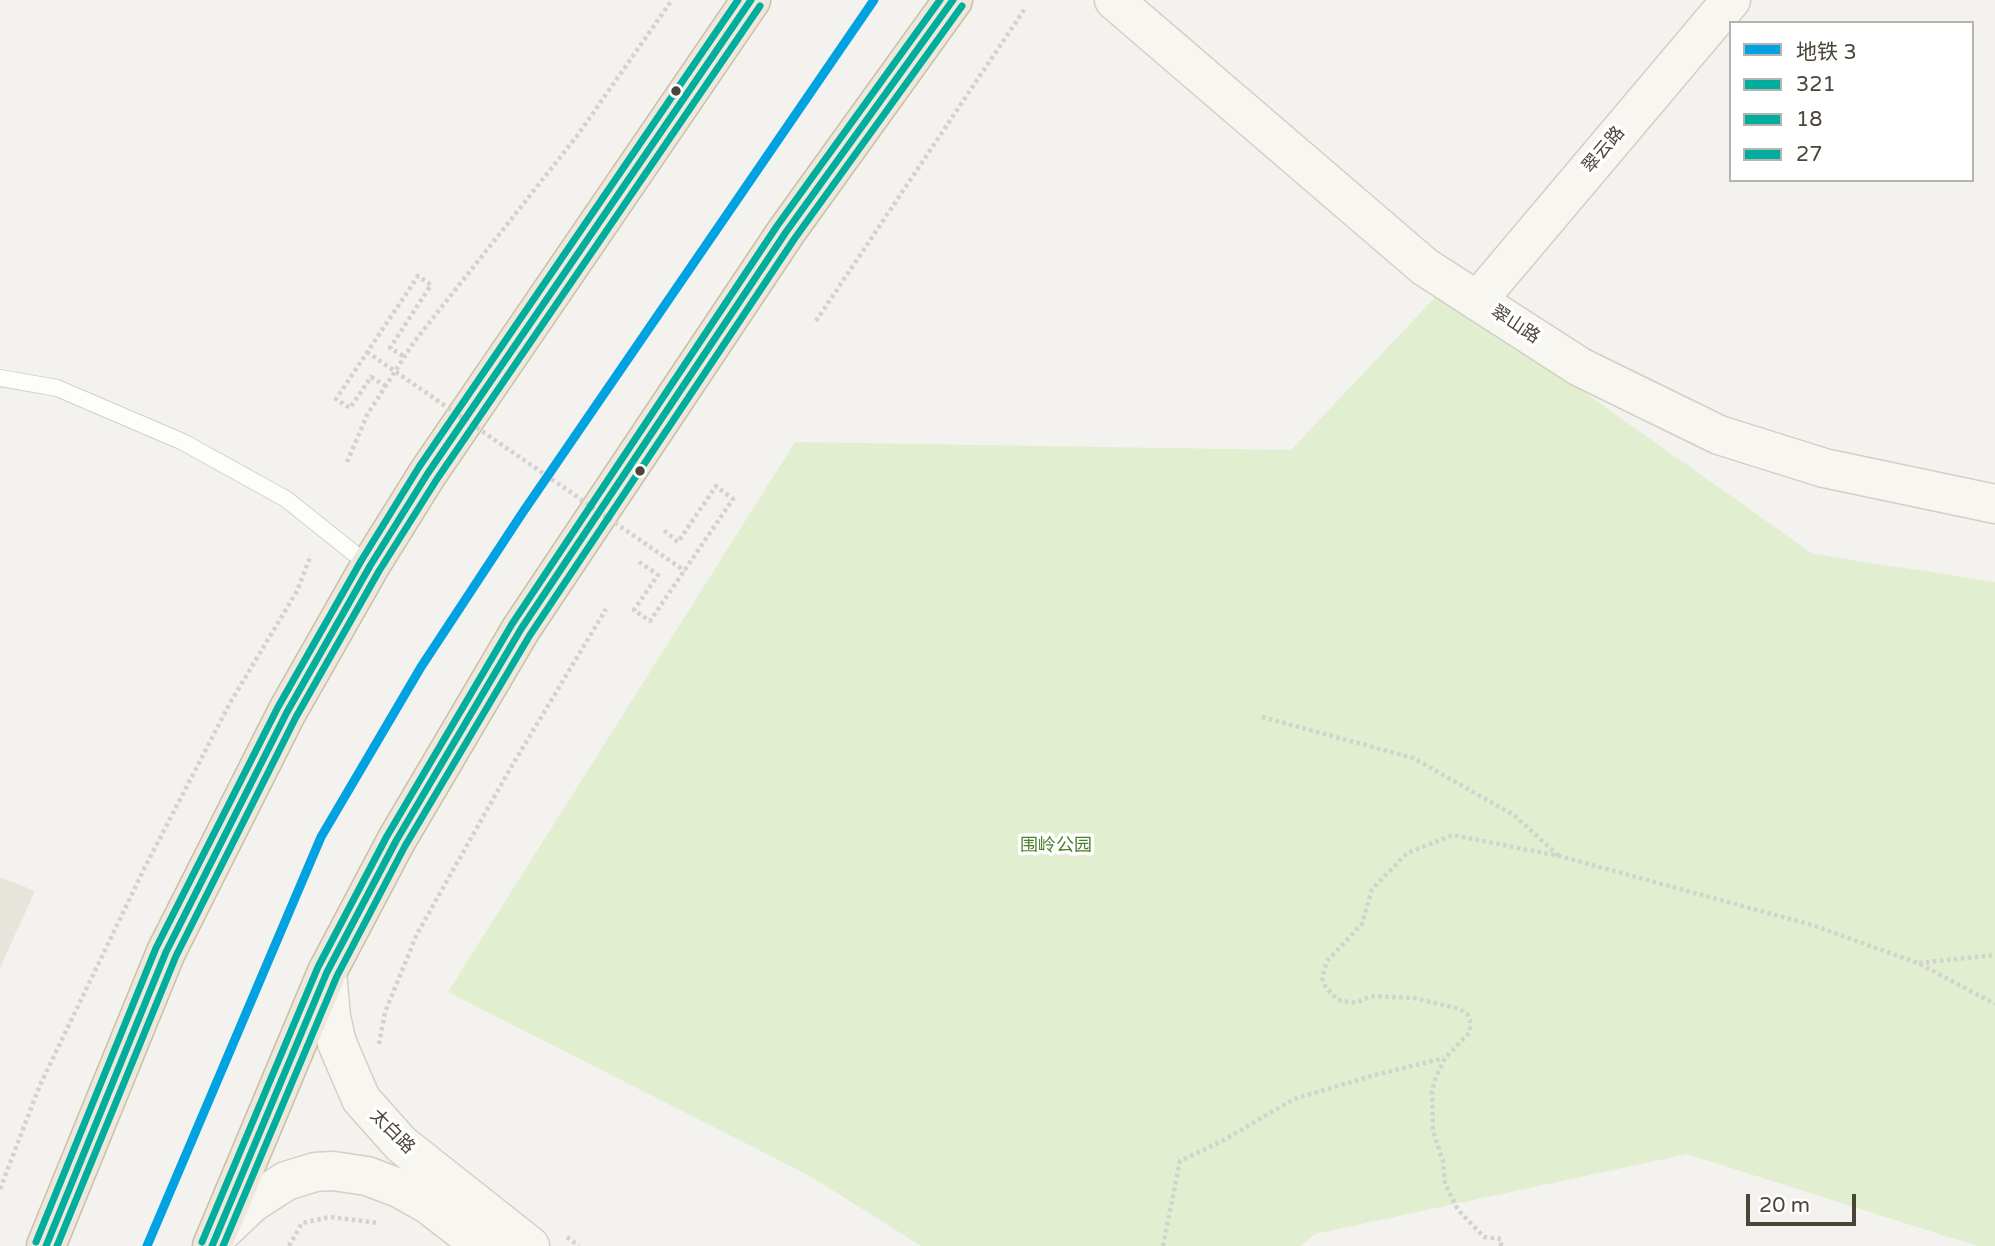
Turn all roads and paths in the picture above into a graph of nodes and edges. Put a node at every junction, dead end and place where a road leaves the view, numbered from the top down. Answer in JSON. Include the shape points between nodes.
{"nodes":[{"id":1,"x":672,"y":0,"type":"edge"},
{"id":2,"x":751,"y":0,"type":"edge"},
{"id":3,"x":953,"y":0,"type":"edge"},
{"id":4,"x":1114,"y":0,"type":"edge"},
{"id":5,"x":1731,"y":0,"type":"edge"},
{"id":6,"x":1026,"y":7,"type":"dead end"},
{"id":7,"x":1477,"y":301,"type":"junction"},
{"id":8,"x":816,"y":321,"type":"dead end"},
{"id":9,"x":367,"y":352,"type":"junction"},
{"id":10,"x":405,"y":357,"type":"junction"},
{"id":11,"x":0,"y":378,"type":"edge"},
{"id":12,"x":386,"y":386,"type":"junction"},
{"id":13,"x":346,"y":462,"type":"dead end"},
{"id":14,"x":1995,"y":504,"type":"edge"},
{"id":15,"x":662,"y":529,"type":"dead end"},
{"id":16,"x":311,"y":555,"type":"dead end"},
{"id":17,"x":639,"y":562,"type":"dead end"},
{"id":18,"x":370,"y":566,"type":"junction"},
{"id":19,"x":685,"y":571,"type":"junction"},
{"id":20,"x":606,"y":609,"type":"dead end"},
{"id":21,"x":1262,"y":717,"type":"dead end"},
{"id":22,"x":1559,"y":856,"type":"junction"},
{"id":23,"x":1995,"y":955,"type":"edge"},
{"id":24,"x":1918,"y":963,"type":"junction"},
{"id":25,"x":327,"y":972,"type":"junction"},
{"id":26,"x":1995,"y":1004,"type":"edge"},
{"id":27,"x":382,"y":1057,"type":"dead end"},
{"id":28,"x":1445,"y":1058,"type":"junction"},
{"id":29,"x":0,"y":1189,"type":"edge"},
{"id":30,"x":382,"y":1224,"type":"dead end"},
{"id":31,"x":214,"y":1241,"type":"edge"},
{"id":32,"x":46,"y":1246,"type":"edge"},
{"id":33,"x":289,"y":1246,"type":"edge"},
{"id":34,"x":482,"y":1246,"type":"edge"},
{"id":35,"x":530,"y":1246,"type":"edge"},
{"id":36,"x":1163,"y":1246,"type":"edge"},
{"id":37,"x":1502,"y":1246,"type":"edge"}],
"edges":[{"from":1,"to":10,"type":"path","via":[[577,136],[441,305]]},
{"from":2,"to":18,"type":"highway"},
{"from":3,"to":25,"type":"highway","via":[[786,232],[521,629],[396,841]]},
{"from":4,"to":7,"type":"street","name":"翠山路","via":[[1425,267]]},
{"from":5,"to":7,"type":"street","name":"翠云路"},
{"from":6,"to":8,"type":"path"},
{"from":7,"to":14,"type":"street","name":"翠山路","via":[[1580,367],[1719,435],[1824,468]]},
{"from":9,"to":10,"type":"path","via":[[418,276],[431,285],[390,348]]},
{"from":9,"to":12,"type":"path","via":[[337,399],[351,408],[371,377]]},
{"from":9,"to":19,"type":"path","bridge":true},
{"from":10,"to":12,"type":"path"},
{"from":11,"to":18,"type":"lane","via":[[57,388],[183,442],[286,499]]},
{"from":12,"to":13,"type":"path"},
{"from":15,"to":19,"type":"path","via":[[678,542],[716,486],[733,499]]},
{"from":16,"to":29,"type":"path","via":[[297,591],[230,703],[145,867],[40,1085]]},
{"from":17,"to":19,"type":"path","via":[[657,575],[634,610],[650,621]]},
{"from":18,"to":32,"type":"highway","via":[[287,712],[166,952]]},
{"from":20,"to":27,"type":"path","via":[[417,934],[385,1012],[379,1044]]},
{"from":21,"to":22,"type":"path","via":[[1413,758],[1514,815]]},
{"from":22,"to":24,"type":"path","via":[[1812,925]]},
{"from":22,"to":28,"type":"path","via":[[1453,835],[1407,853],[1372,889],[1362,924],[1327,961],[1322,978],[1338,1000],[1415,998],[1467,1014],[1470,1032]]},
{"from":23,"to":24,"type":"path"},
{"from":24,"to":26,"type":"path"},
{"from":25,"to":31,"type":"highway"},
{"from":25,"to":35,"type":"street","name":"太白路","via":[[337,1044],[361,1099],[408,1150]]},
{"from":28,"to":36,"type":"path","via":[[1294,1099],[1180,1161]]},
{"from":28,"to":37,"type":"path","via":[[1432,1091],[1433,1132],[1445,1184],[1458,1210],[1484,1237],[1501,1239]]},
{"from":30,"to":33,"type":"path","via":[[330,1217],[302,1223]]},
{"from":31,"to":34,"type":"street","via":[[252,1203],[286,1181],[333,1171],[367,1176],[398,1188],[429,1205]]}]}
